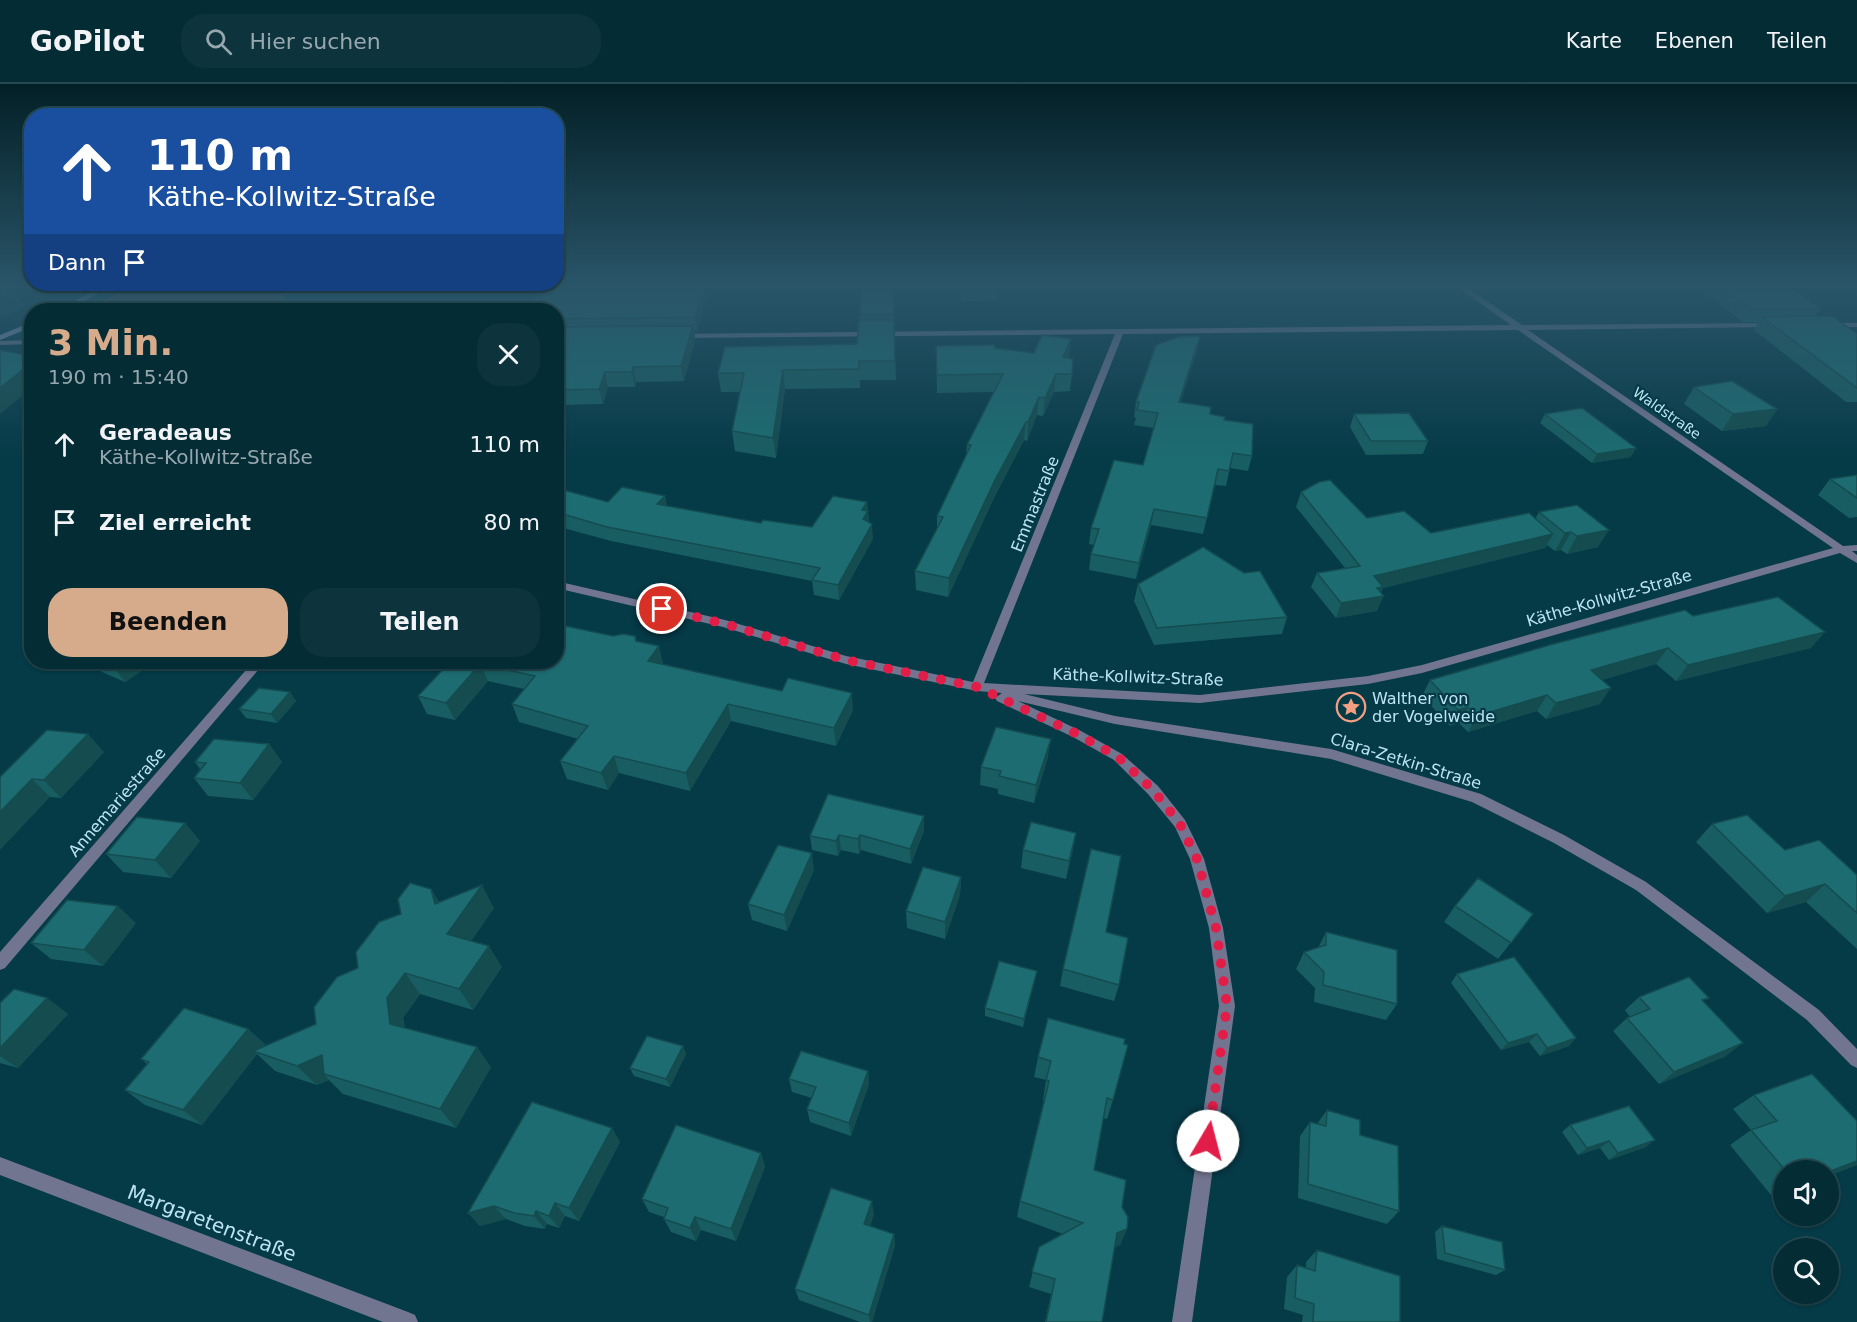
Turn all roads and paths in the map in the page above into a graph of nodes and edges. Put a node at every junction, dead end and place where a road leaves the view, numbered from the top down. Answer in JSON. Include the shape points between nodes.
{"nodes":[{"id":1,"x":1115,"y":345,"type":"edge"},
{"id":2,"x":1545,"y":345,"type":"edge"},
{"id":3,"x":1857,"y":548,"type":"edge"},
{"id":4,"x":1841,"y":549,"type":"junction"},
{"id":5,"x":1857,"y":560,"type":"edge"},
{"id":6,"x":564,"y":586,"type":"edge"},
{"id":7,"x":253,"y":669,"type":"edge"},
{"id":8,"x":977,"y":687,"type":"junction"},
{"id":9,"x":0,"y":963,"type":"edge"},
{"id":10,"x":1857,"y":1060,"type":"edge"},
{"id":11,"x":0,"y":1167,"type":"edge"},
{"id":12,"x":408,"y":1322,"type":"edge"},
{"id":13,"x":1182,"y":1322,"type":"edge"}],
"edges":[{"from":1,"to":8,"type":"street","name":"Emmastraße"},
{"from":2,"to":4,"type":"street","name":"Waldstraße"},
{"from":3,"to":4,"type":"street","name":"Käthe-Kollwitz-Straße"},
{"from":4,"to":5,"type":"street","name":"Waldstraße"},
{"from":4,"to":8,"type":"street","name":"Käthe-Kollwitz-Straße","via":[[1368,681],[1200,699]]},
{"from":6,"to":8,"type":"street","name":"Käthe-Kollwitz-Straße","via":[[725,624],[846,660]]},
{"from":7,"to":9,"type":"street","name":"Annemariestraße"},
{"from":8,"to":10,"type":"street","name":"Clara-Zetkin-Straße","via":[[1115,720],[1331,754],[1476,798],[1641,886],[1813,1015]]},
{"from":8,"to":13,"type":"street","via":[[1118,757],[1153,790],[1180,824],[1197,859],[1216,928],[1227,1006]]},
{"from":11,"to":12,"type":"street","name":"Margaretenstraße"}]}
